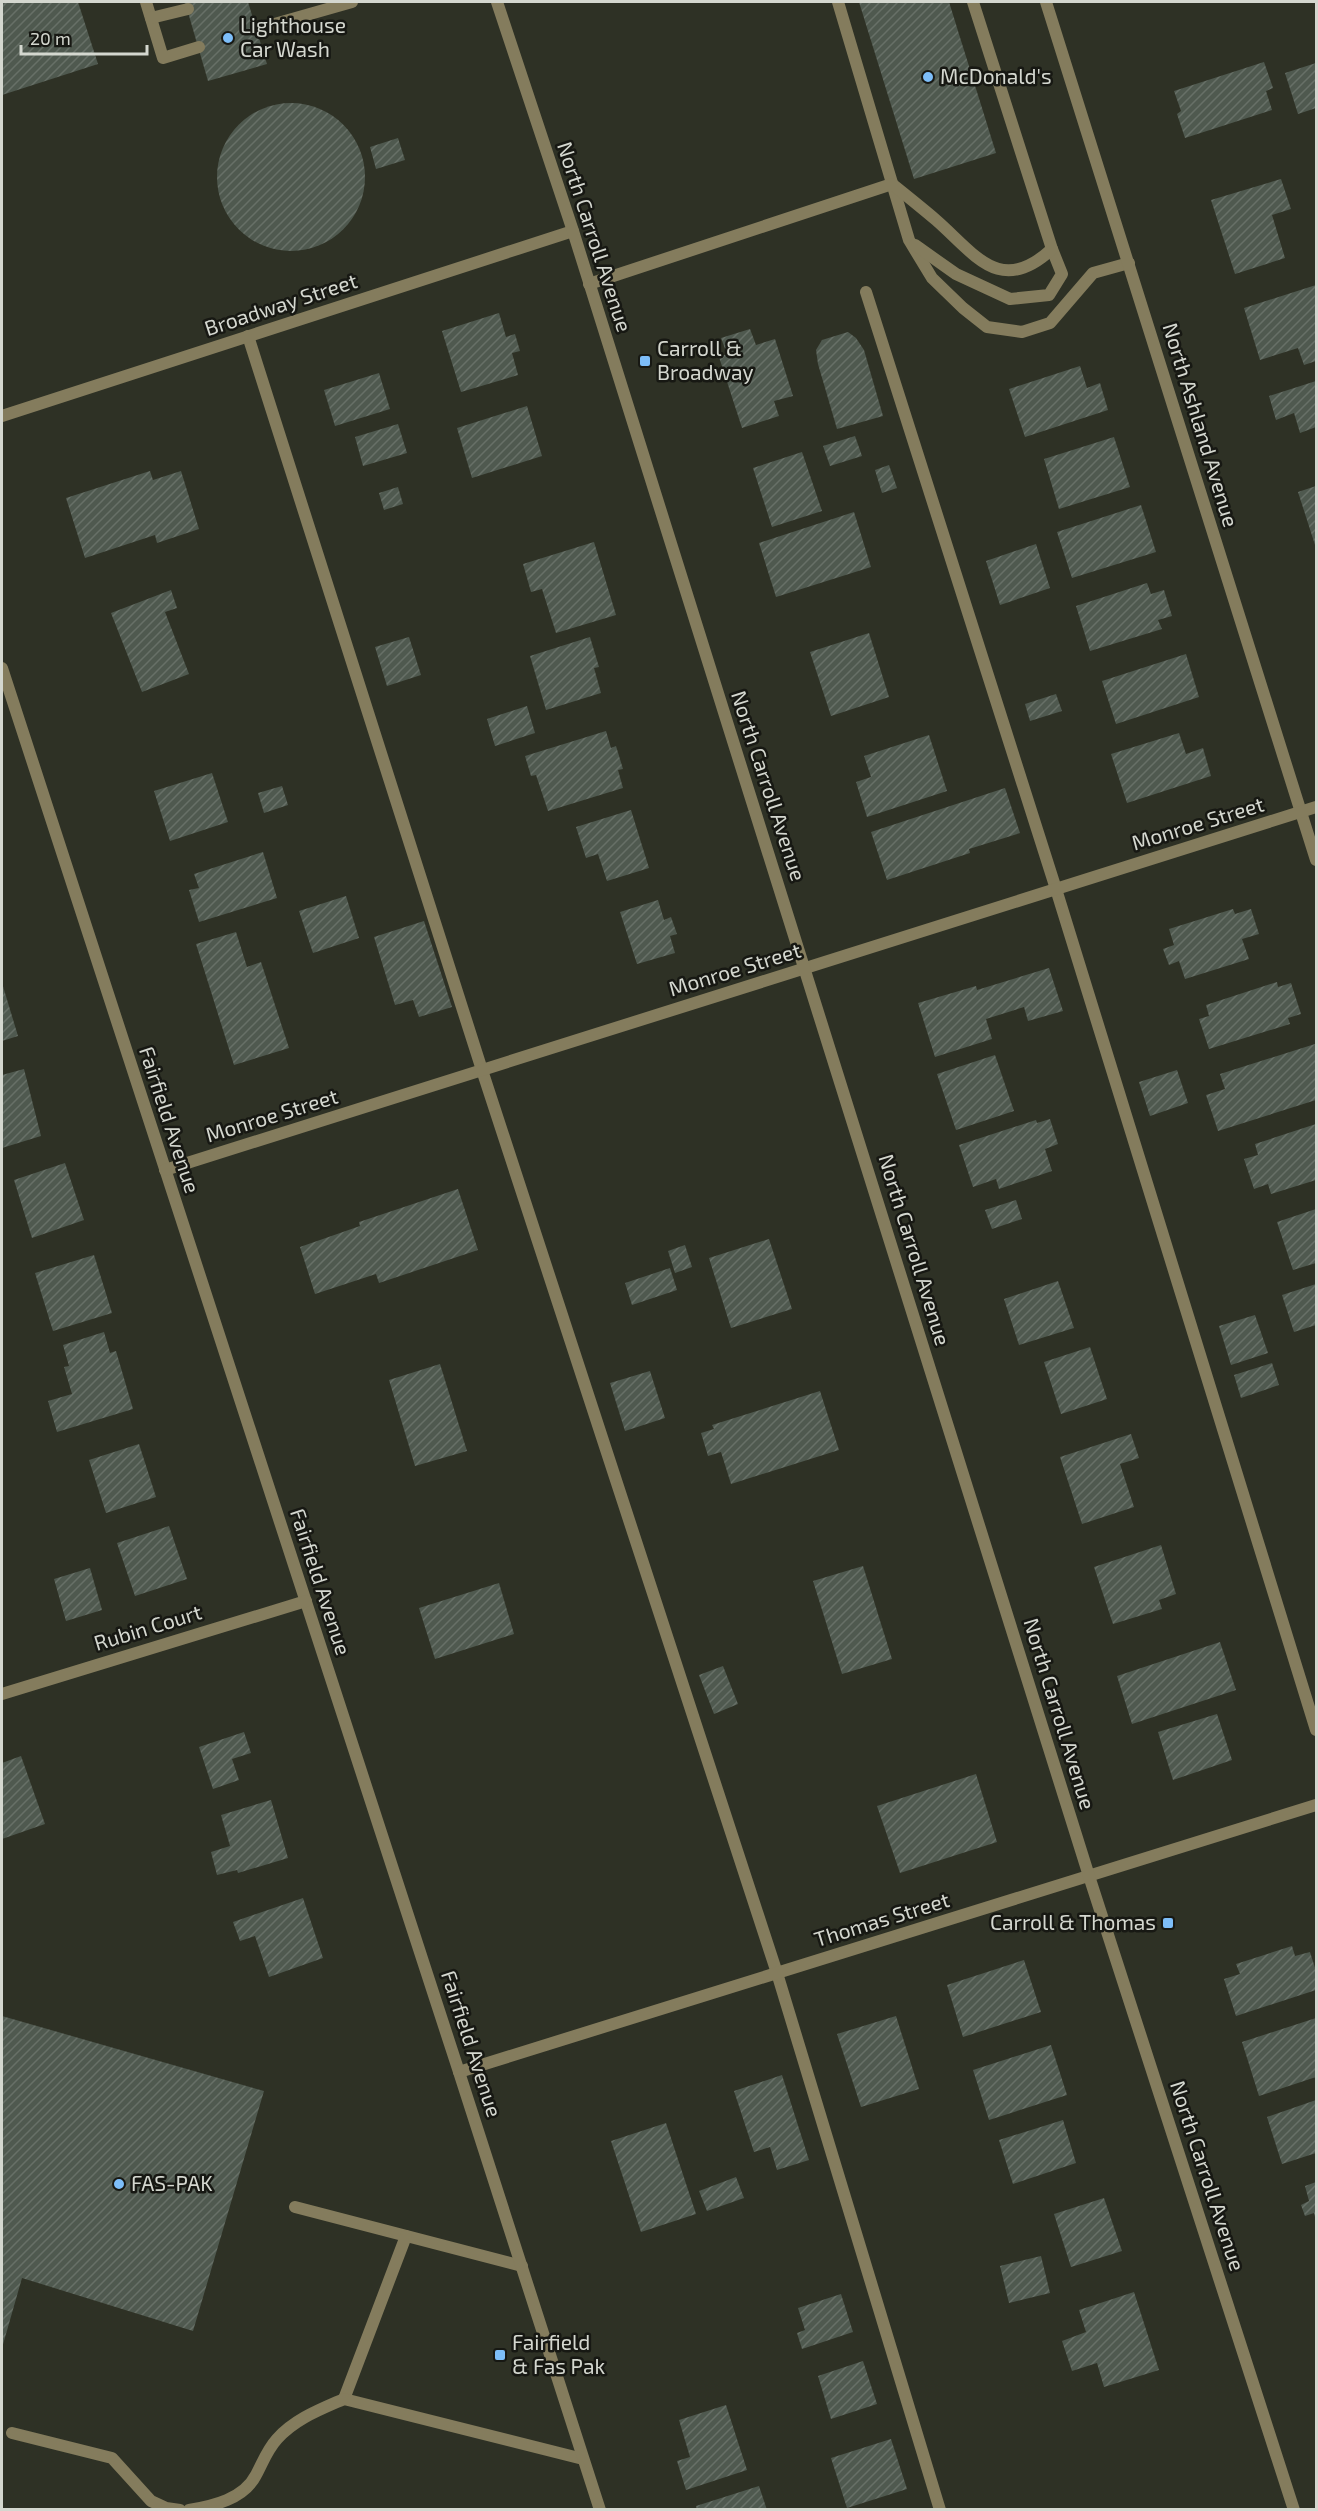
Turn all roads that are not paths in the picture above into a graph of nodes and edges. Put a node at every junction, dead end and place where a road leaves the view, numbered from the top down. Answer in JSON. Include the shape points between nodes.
{"nodes":[{"id":1,"x":146,"y":2,"type":"edge"},
{"id":2,"x":352,"y":2,"type":"edge"},
{"id":3,"x":497,"y":2,"type":"edge"},
{"id":4,"x":838,"y":2,"type":"edge"},
{"id":5,"x":973,"y":2,"type":"edge"},
{"id":6,"x":1046,"y":2,"type":"edge"},
{"id":7,"x":188,"y":9,"type":"dead end"},
{"id":8,"x":151,"y":18,"type":"junction"},
{"id":9,"x":257,"y":29,"type":"dead end"},
{"id":10,"x":199,"y":47,"type":"dead end"},
{"id":11,"x":892,"y":184,"type":"junction"},
{"id":12,"x":573,"y":231,"type":"junction"},
{"id":13,"x":909,"y":240,"type":"junction"},
{"id":14,"x":1052,"y":249,"type":"junction"},
{"id":15,"x":1129,"y":263,"type":"junction"},
{"id":16,"x":589,"y":284,"type":"junction"},
{"id":17,"x":866,"y":292,"type":"dead end"},
{"id":18,"x":248,"y":336,"type":"junction"},
{"id":19,"x":2,"y":416,"type":"edge"},
{"id":20,"x":2,"y":668,"type":"edge"},
{"id":21,"x":1317,"y":807,"type":"edge"},
{"id":22,"x":1301,"y":812,"type":"junction"},
{"id":23,"x":1317,"y":860,"type":"edge"},
{"id":24,"x":1056,"y":889,"type":"junction"},
{"id":25,"x":805,"y":969,"type":"junction"},
{"id":26,"x":482,"y":1070,"type":"junction"},
{"id":27,"x":165,"y":1170,"type":"junction"},
{"id":28,"x":306,"y":1600,"type":"junction"},
{"id":29,"x":2,"y":1694,"type":"edge"},
{"id":30,"x":1317,"y":1730,"type":"edge"},
{"id":31,"x":1317,"y":1805,"type":"edge"},
{"id":32,"x":1089,"y":1876,"type":"junction"},
{"id":33,"x":777,"y":1973,"type":"junction"},
{"id":34,"x":459,"y":2072,"type":"junction"},
{"id":35,"x":295,"y":2207,"type":"dead end"},
{"id":36,"x":406,"y":2236,"type":"junction"},
{"id":37,"x":522,"y":2266,"type":"junction"},
{"id":38,"x":344,"y":2399,"type":"junction"},
{"id":39,"x":12,"y":2433,"type":"dead end"},
{"id":40,"x":583,"y":2459,"type":"junction"},
{"id":41,"x":180,"y":2510,"type":"edge"},
{"id":42,"x":189,"y":2510,"type":"edge"},
{"id":43,"x":600,"y":2510,"type":"edge"},
{"id":44,"x":940,"y":2510,"type":"edge"},
{"id":45,"x":1294,"y":2510,"type":"edge"}],
"edges":[{"from":1,"to":8,"type":"street"},
{"from":2,"to":9,"type":"street"},
{"from":3,"to":12,"type":"street","name":"North Carroll Avenue"},
{"from":4,"to":11,"type":"street"},
{"from":5,"to":14,"type":"street"},
{"from":6,"to":15,"type":"street","name":"North Ashland Avenue"},
{"from":7,"to":8,"type":"street"},
{"from":8,"to":10,"type":"street","via":[[163,58]]},
{"from":11,"to":13,"type":"street"},
{"from":11,"to":14,"type":"street","via":[[982,264],[1009,272],[1040,260]]},
{"from":11,"to":16,"type":"street"},
{"from":12,"to":16,"type":"street","name":"North Carroll Avenue"},
{"from":12,"to":18,"type":"street","name":"Broadway Street"},
{"from":13,"to":14,"type":"street","via":[[956,274],[1010,299],[1049,295],[1062,274]]},
{"from":13,"to":15,"type":"street","via":[[932,278],[963,308],[987,327],[1022,332],[1050,323],[1093,273]]},
{"from":15,"to":22,"type":"street","name":"North Ashland Avenue"},
{"from":16,"to":25,"type":"street","name":"North Carroll Avenue"},
{"from":17,"to":24,"type":"street"},
{"from":18,"to":19,"type":"street","name":"Broadway Street"},
{"from":18,"to":26,"type":"street"},
{"from":20,"to":27,"type":"street","name":"Fairfield Avenue"},
{"from":21,"to":22,"type":"street","name":"Monroe Street"},
{"from":22,"to":23,"type":"street","name":"North Ashland Avenue"},
{"from":22,"to":24,"type":"street","name":"Monroe Street"},
{"from":24,"to":25,"type":"street","name":"Monroe Street"},
{"from":24,"to":30,"type":"street"},
{"from":25,"to":26,"type":"street","name":"Monroe Street"},
{"from":25,"to":32,"type":"street","name":"North Carroll Avenue"},
{"from":26,"to":27,"type":"street","name":"Monroe Street"},
{"from":26,"to":33,"type":"street"},
{"from":27,"to":28,"type":"street","name":"Fairfield Avenue"},
{"from":28,"to":29,"type":"street","name":"Rubin Court"},
{"from":28,"to":34,"type":"street","name":"Fairfield Avenue"},
{"from":31,"to":32,"type":"street","name":"Thomas Street"},
{"from":32,"to":33,"type":"street","name":"Thomas Street"},
{"from":32,"to":45,"type":"street","name":"North Carroll Avenue"},
{"from":33,"to":34,"type":"street","name":"Thomas Street"},
{"from":33,"to":44,"type":"street"},
{"from":34,"to":37,"type":"street","name":"Fairfield Avenue"},
{"from":35,"to":36,"type":"street"},
{"from":36,"to":37,"type":"street"},
{"from":36,"to":38,"type":"street"},
{"from":37,"to":40,"type":"street","name":"Fairfield Avenue"},
{"from":38,"to":40,"type":"street"},
{"from":38,"to":42,"type":"street","via":[[306,2415],[277,2438],[248,2489]]},
{"from":39,"to":41,"type":"street","via":[[112,2458],[151,2501]]},
{"from":40,"to":43,"type":"street","name":"Fairfield Avenue"}]}
